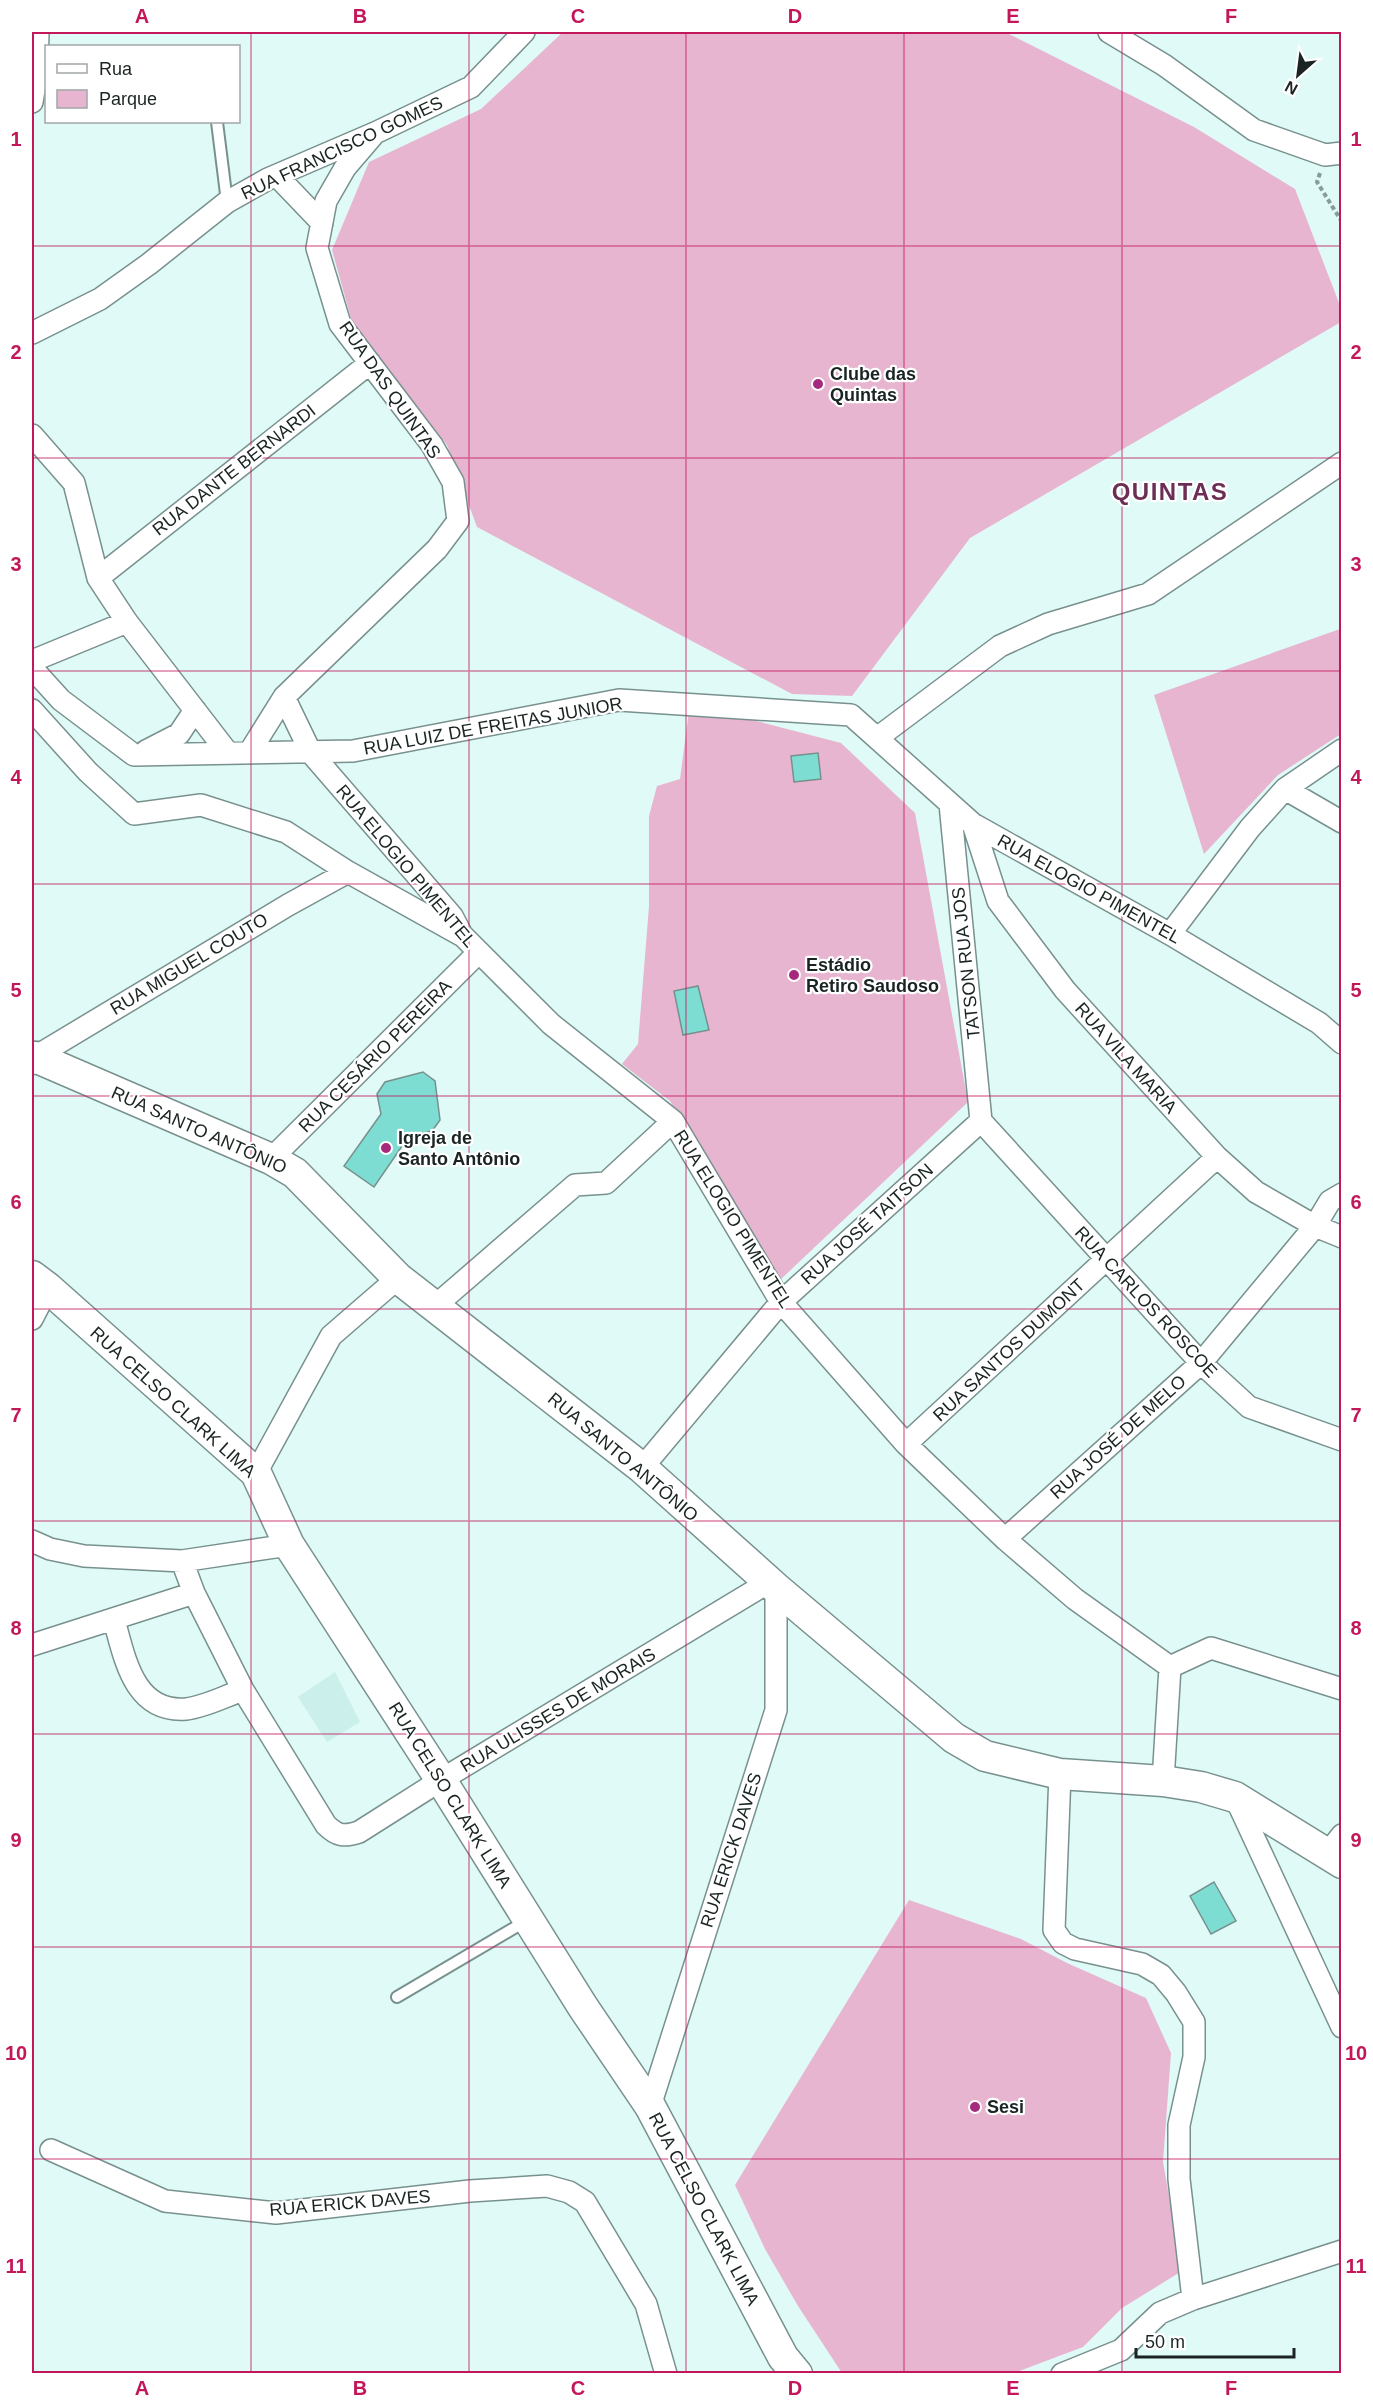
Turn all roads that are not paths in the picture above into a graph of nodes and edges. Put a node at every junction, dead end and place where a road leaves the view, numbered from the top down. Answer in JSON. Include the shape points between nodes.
{"nodes":[{"id":1,"x":38,"y":32,"type":"edge"},
{"id":2,"x":524,"y":32,"type":"edge"},
{"id":3,"x":1110,"y":32,"type":"edge"},
{"id":4,"x":32,"y":102,"type":"edge"},
{"id":5,"x":216,"y":123,"type":"edge"},
{"id":6,"x":375,"y":133,"type":"junction"},
{"id":7,"x":1333,"y":154,"type":"edge"},
{"id":8,"x":277,"y":176,"type":"junction"},
{"id":9,"x":227,"y":202,"type":"junction"},
{"id":10,"x":322,"y":223,"type":"junction"},
{"id":11,"x":32,"y":333,"type":"edge"},
{"id":12,"x":370,"y":363,"type":"junction"},
{"id":13,"x":32,"y":435,"type":"edge"},
{"id":14,"x":1341,"y":463,"type":"edge"},
{"id":15,"x":98,"y":578,"type":"junction"},
{"id":16,"x":126,"y":622,"type":"junction"},
{"id":17,"x":32,"y":661,"type":"edge"},
{"id":18,"x":32,"y":668,"type":"edge"},
{"id":19,"x":284,"y":697,"type":"junction"},
{"id":20,"x":32,"y":710,"type":"edge"},
{"id":21,"x":195,"y":710,"type":"junction"},
{"id":22,"x":851,"y":715,"type":"joint"},
{"id":23,"x":877,"y":738,"type":"junction"},
{"id":24,"x":1341,"y":750,"type":"edge"},
{"id":25,"x":228,"y":753,"type":"junction"},
{"id":26,"x":249,"y":753,"type":"junction"},
{"id":27,"x":311,"y":753,"type":"junction"},
{"id":28,"x":134,"y":755,"type":"junction"},
{"id":29,"x":1285,"y":789,"type":"junction"},
{"id":30,"x":950,"y":804,"type":"junction"},
{"id":31,"x":1341,"y":822,"type":"edge"},
{"id":32,"x":973,"y":824,"type":"junction"},
{"id":33,"x":348,"y":872,"type":"junction"},
{"id":34,"x":1170,"y":934,"type":"junction"},
{"id":35,"x":462,"y":935,"type":"junction"},
{"id":36,"x":479,"y":952,"type":"junction"},
{"id":37,"x":1341,"y":1043,"type":"edge"},
{"id":38,"x":33,"y":1057,"type":"edge"},
{"id":39,"x":673,"y":1121,"type":"junction"},
{"id":40,"x":981,"y":1121,"type":"junction"},
{"id":41,"x":1217,"y":1157,"type":"junction"},
{"id":42,"x":271,"y":1160,"type":"junction"},
{"id":43,"x":1341,"y":1194,"type":"edge"},
{"id":44,"x":1315,"y":1226,"type":"junction"},
{"id":45,"x":1341,"y":1237,"type":"edge"},
{"id":46,"x":1106,"y":1260,"type":"junction"},
{"id":47,"x":398,"y":1278,"type":"junction"},
{"id":48,"x":40,"y":1282,"type":"edge"},
{"id":49,"x":780,"y":1302,"type":"junction"},
{"id":50,"x":435,"y":1306,"type":"junction"},
{"id":51,"x":32,"y":1319,"type":"edge"},
{"id":52,"x":1201,"y":1363,"type":"junction"},
{"id":53,"x":1341,"y":1440,"type":"edge"},
{"id":54,"x":906,"y":1444,"type":"junction"},
{"id":55,"x":642,"y":1468,"type":"junction"},
{"id":56,"x":256,"y":1473,"type":"junction"},
{"id":57,"x":1005,"y":1539,"type":"junction"},
{"id":58,"x":32,"y":1541,"type":"edge"},
{"id":59,"x":289,"y":1545,"type":"junction"},
{"id":60,"x":182,"y":1561,"type":"junction"},
{"id":61,"x":773,"y":1585,"type":"junction"},
{"id":62,"x":194,"y":1593,"type":"junction"},
{"id":63,"x":114,"y":1620,"type":"junction"},
{"id":64,"x":32,"y":1645,"type":"edge"},
{"id":65,"x":1170,"y":1667,"type":"junction"},
{"id":66,"x":1341,"y":1689,"type":"edge"},
{"id":67,"x":243,"y":1690,"type":"junction"},
{"id":68,"x":1060,"y":1774,"type":"junction"},
{"id":69,"x":441,"y":1780,"type":"junction"},
{"id":70,"x":1163,"y":1781,"type":"junction"},
{"id":71,"x":1235,"y":1797,"type":"junction"},
{"id":72,"x":1337,"y":1851,"type":"edge"},
{"id":73,"x":528,"y":1920,"type":"junction"},
{"id":74,"x":397,"y":1997,"type":"dead end"},
{"id":75,"x":1341,"y":2027,"type":"edge"},
{"id":76,"x":650,"y":2106,"type":"junction"},
{"id":77,"x":51,"y":2150,"type":"dead end"},
{"id":78,"x":1341,"y":2251,"type":"edge"},
{"id":79,"x":1193,"y":2299,"type":"junction"},
{"id":80,"x":666,"y":2373,"type":"edge"},
{"id":81,"x":797,"y":2373,"type":"edge"},
{"id":82,"x":1062,"y":2373,"type":"edge"}],
"edges":[{"from":1,"to":4,"type":"street"},
{"from":2,"to":6,"type":"street","name":"RUA FRANCISCO GOMES","via":[[471,87]]},
{"from":3,"to":7,"type":"street","via":[[1164,65],[1254,130]]},
{"from":5,"to":9,"type":"lane"},
{"from":6,"to":8,"type":"street","name":"RUA FRANCISCO GOMES"},
{"from":6,"to":10,"type":"street","name":"RUA DAS QUINTAS","via":[[345,168],[326,201]]},
{"from":8,"to":9,"type":"street","name":"RUA FRANCISCO GOMES"},
{"from":8,"to":10,"type":"street"},
{"from":9,"to":11,"type":"street","name":"RUA FRANCISCO GOMES","via":[[100,299]]},
{"from":10,"to":12,"type":"street","name":"RUA DAS QUINTAS","via":[[317,248],[340,324]]},
{"from":12,"to":15,"type":"street","name":"RUA DANTE BERNARDI"},
{"from":12,"to":19,"type":"street","name":"RUA DAS QUINTAS","via":[[432,445],[448,473],[453,482],[458,521],[437,549]]},
{"from":13,"to":15,"type":"street","via":[[74,483]]},
{"from":14,"to":23,"type":"street","via":[[1148,594],[1048,624],[1000,646]]},
{"from":15,"to":16,"type":"street"},
{"from":16,"to":17,"type":"street"},
{"from":16,"to":21,"type":"street"},
{"from":18,"to":28,"type":"street","via":[[60,700]]},
{"from":19,"to":26,"type":"street"},
{"from":19,"to":27,"type":"street","name":"RUA ELOGIO PIMENTEL"},
{"from":20,"to":33,"type":"street","via":[[88,772],[134,814],[201,805],[286,832]]},
{"from":21,"to":25,"type":"street"},
{"from":21,"to":28,"type":"street","via":[[179,734]]},
{"from":22,"to":23,"type":"street","name":"RUA ELOGIO PIMENTEL"},
{"from":22,"to":27,"type":"street","name":"RUA LUIZ DE FREITAS JUNIOR","via":[[619,700],[353,751]]},
{"from":23,"to":30,"type":"street","name":"RUA ELOGIO PIMENTEL"},
{"from":24,"to":29,"type":"street"},
{"from":25,"to":26,"type":"street","name":"RUA LUIZ DE FREITAS JUNIOR"},
{"from":25,"to":28,"type":"street","name":"RUA LUIZ DE FREITAS JUNIOR"},
{"from":26,"to":27,"type":"street","name":"RUA LUIZ DE FREITAS JUNIOR"},
{"from":27,"to":35,"type":"street","name":"RUA ELOGIO PIMENTEL","via":[[452,916]]},
{"from":29,"to":31,"type":"street"},
{"from":29,"to":34,"type":"street","via":[[1250,828]]},
{"from":30,"to":32,"type":"street","name":"RUA ELOGIO PIMENTEL"},
{"from":30,"to":40,"type":"street","name":"TATSON RUA JOS"},
{"from":32,"to":34,"type":"street","name":"RUA ELOGIO PIMENTEL"},
{"from":32,"to":41,"type":"street","name":"RUA VILA MARIA","via":[[998,901],[1065,990]]},
{"from":33,"to":35,"type":"street"},
{"from":33,"to":38,"type":"street","name":"RUA MIGUEL COUTO"},
{"from":34,"to":37,"type":"street","name":"RUA ELOGIO PIMENTEL","via":[[1319,1023]]},
{"from":35,"to":36,"type":"street","name":"RUA ELOGIO PIMENTEL"},
{"from":36,"to":39,"type":"street","name":"RUA ELOGIO PIMENTEL","via":[[551,1024]]},
{"from":36,"to":42,"type":"street","name":"RUA CESÁRIO PEREIRA"},
{"from":38,"to":42,"type":"street","name":"RUA SANTO ANTÔNIO"},
{"from":39,"to":49,"type":"street","name":"RUA ELOGIO PIMENTEL"},
{"from":39,"to":50,"type":"street","via":[[606,1183],[575,1185]]},
{"from":40,"to":46,"type":"street","name":"RUA CARLOS ROSCOE"},
{"from":40,"to":49,"type":"street","name":"RUA JOSÉ TAITSON"},
{"from":41,"to":44,"type":"street","name":"RUA VILA MARIA","via":[[1256,1192]]},
{"from":41,"to":46,"type":"street","name":"RUA SANTOS DUMONT"},
{"from":42,"to":47,"type":"street","name":"RUA SANTO ANTÔNIO","via":[[295,1173]]},
{"from":43,"to":44,"type":"street","name":"RUA JOSÉ DE MELO","via":[[1330,1201]]},
{"from":44,"to":45,"type":"street","name":"RUA VILA MARIA"},
{"from":44,"to":52,"type":"street","name":"RUA JOSÉ DE MELO"},
{"from":46,"to":52,"type":"street","name":"RUA CARLOS ROSCOE"},
{"from":46,"to":54,"type":"street","name":"RUA SANTOS DUMONT"},
{"from":47,"to":50,"type":"street","name":"RUA SANTO ANTÔNIO"},
{"from":47,"to":56,"type":"street","via":[[331,1336]]},
{"from":48,"to":51,"type":"street"},
{"from":48,"to":56,"type":"street","name":"RUA CELSO CLARK LIMA"},
{"from":49,"to":54,"type":"street","name":"RUA ELOGIO PIMENTEL"},
{"from":49,"to":55,"type":"street","name":"RUA JOSÉ TAITSON"},
{"from":50,"to":55,"type":"street","name":"RUA SANTO ANTÔNIO"},
{"from":52,"to":53,"type":"street","name":"RUA CARLOS ROSCOE","via":[[1249,1407]]},
{"from":52,"to":57,"type":"street","name":"RUA JOSÉ DE MELO"},
{"from":54,"to":57,"type":"street","name":"RUA ELOGIO PIMENTEL"},
{"from":55,"to":61,"type":"street","name":"RUA SANTO ANTÔNIO"},
{"from":56,"to":59,"type":"street","name":"RUA CELSO CLARK LIMA"},
{"from":57,"to":65,"type":"street","name":"RUA ELOGIO PIMENTEL","via":[[1075,1599]]},
{"from":58,"to":60,"type":"street","via":[[84,1556]]},
{"from":59,"to":60,"type":"street"},
{"from":59,"to":69,"type":"street","name":"RUA CELSO CLARK LIMA"},
{"from":60,"to":62,"type":"street"},
{"from":61,"to":68,"type":"street","name":"RUA SANTO ANTÔNIO","via":[[954,1738],[985,1756]]},
{"from":61,"to":69,"type":"street","name":"RUA ULISSES DE MORAIS"},
{"from":61,"to":76,"type":"street","name":"RUA ERICK DAVES","via":[[776,1710]]},
{"from":62,"to":63,"type":"street"},
{"from":62,"to":67,"type":"street"},
{"from":63,"to":64,"type":"street"},
{"from":63,"to":67,"type":"street","via":[[130,1675],[146,1698],[188,1709]]},
{"from":65,"to":66,"type":"street","via":[[1211,1648]]},
{"from":65,"to":70,"type":"street"},
{"from":67,"to":69,"type":"street","name":"RUA ULISSES DE MORAIS","via":[[335,1834],[359,1832]]},
{"from":68,"to":70,"type":"street","name":"RUA SANTO ANTÔNIO"},
{"from":68,"to":79,"type":"street","via":[[1054,1930],[1063,1942],[1076,1949],[1142,1964],[1161,1976],[1194,2022],[1194,2057],[1179,2125],[1179,2179]]},
{"from":69,"to":73,"type":"street","name":"RUA CELSO CLARK LIMA"},
{"from":70,"to":71,"type":"street","name":"RUA SANTO ANTÔNIO"},
{"from":71,"to":72,"type":"street","name":"RUA SANTO ANTÔNIO"},
{"from":71,"to":75,"type":"street"},
{"from":73,"to":74,"type":"lane"},
{"from":73,"to":76,"type":"street","name":"RUA CELSO CLARK LIMA"},
{"from":76,"to":81,"type":"street","name":"RUA CELSO CLARK LIMA","via":[[783,2357]]},
{"from":77,"to":80,"type":"street","name":"RUA ERICK DAVES","via":[[165,2201],[276,2213],[547,2186],[569,2192],[585,2202],[646,2304]]},
{"from":78,"to":79,"type":"street"},
{"from":79,"to":82,"type":"street","via":[[1160,2313],[1121,2350]]}]}
